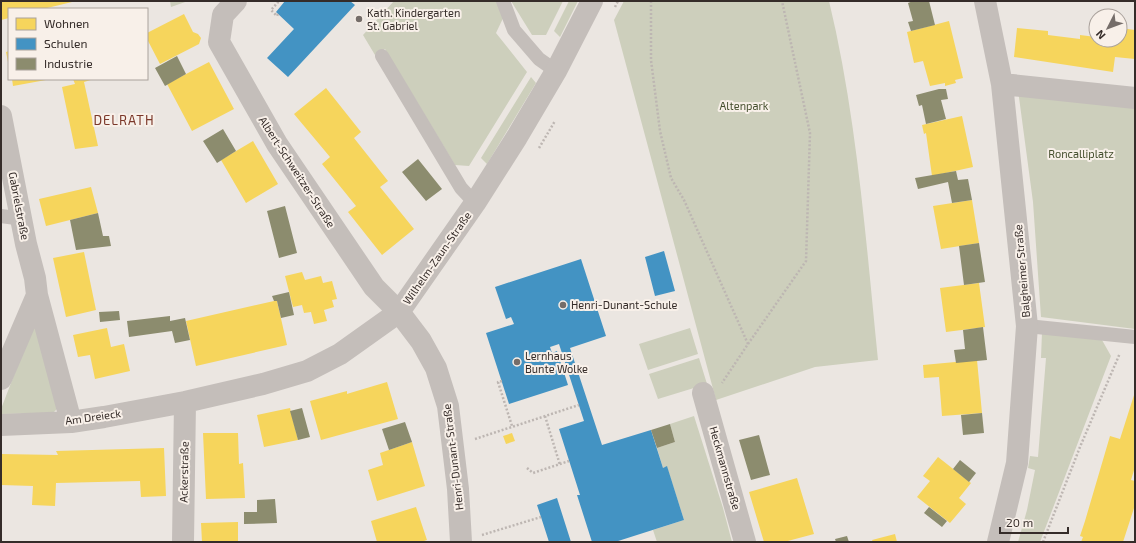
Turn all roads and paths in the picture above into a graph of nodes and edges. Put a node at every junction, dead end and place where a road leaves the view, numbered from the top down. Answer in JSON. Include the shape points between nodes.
{"nodes":[{"id":1,"x":236,"y":1,"type":"edge"},
{"id":2,"x":279,"y":1,"type":"edge"},
{"id":3,"x":503,"y":1,"type":"edge"},
{"id":4,"x":592,"y":1,"type":"edge"},
{"id":5,"x":651,"y":1,"type":"edge"},
{"id":6,"x":782,"y":1,"type":"edge"},
{"id":7,"x":985,"y":1,"type":"edge"},
{"id":8,"x":278,"y":14,"type":"dead end"},
{"id":9,"x":382,"y":56,"type":"dead end"},
{"id":10,"x":556,"y":71,"type":"junction"},
{"id":11,"x":1002,"y":84,"type":"junction"},
{"id":12,"x":1135,"y":98,"type":"edge"},
{"id":13,"x":1,"y":116,"type":"edge"},
{"id":14,"x":475,"y":203,"type":"junction"},
{"id":15,"x":1,"y":216,"type":"edge"},
{"id":16,"x":23,"y":219,"type":"junction"},
{"id":17,"x":37,"y":295,"type":"junction"},
{"id":18,"x":399,"y":312,"type":"junction"},
{"id":19,"x":1027,"y":326,"type":"junction"},
{"id":20,"x":1131,"y":337,"type":"edge"},
{"id":21,"x":748,"y":344,"type":"junction"},
{"id":22,"x":1,"y":379,"type":"edge"},
{"id":23,"x":502,"y":380,"type":"dead end"},
{"id":24,"x":705,"y":397,"type":"joint"},
{"id":25,"x":185,"y":402,"type":"junction"},
{"id":26,"x":579,"y":405,"type":"dead end"},
{"id":27,"x":545,"y":416,"type":"junction"},
{"id":28,"x":71,"y":422,"type":"junction"},
{"id":29,"x":1,"y":425,"type":"edge"},
{"id":30,"x":512,"y":426,"type":"junction"},
{"id":31,"x":452,"y":446,"type":"junction"},
{"id":32,"x":569,"y":461,"type":"dead end"},
{"id":33,"x":560,"y":465,"type":"junction"},
{"id":34,"x":527,"y":468,"type":"dead end"},
{"id":35,"x":541,"y":517,"type":"dead end"},
{"id":36,"x":469,"y":539,"type":"edge"},
{"id":37,"x":183,"y":542,"type":"edge"},
{"id":38,"x":746,"y":542,"type":"edge"},
{"id":39,"x":998,"y":542,"type":"edge"},
{"id":40,"x":1043,"y":542,"type":"edge"}],
"edges":[{"from":1,"to":18,"type":"street","name":"Albert-Schweitzer-Straße","via":[[223,15],[219,42],[277,144],[374,287]]},
{"from":2,"to":8,"type":"path","via":[[271,10],[276,16]]},
{"from":3,"to":10,"type":"lane","via":[[514,30],[539,59]]},
{"from":4,"to":10,"type":"street","name":"Wilhelm-Zaun-Straße"},
{"from":5,"to":21,"type":"path","via":[[651,60],[660,131],[672,178]]},
{"from":6,"to":21,"type":"path","via":[[810,133],[806,261]]},
{"from":7,"to":11,"type":"street","name":"Balgheimer Straße"},
{"from":9,"to":14,"type":"lane","via":[[461,188]]},
{"from":10,"to":14,"type":"street","name":"Wilhelm-Zaun-Straße"},
{"from":11,"to":12,"type":"street"},
{"from":11,"to":19,"type":"street","name":"Balgheimer Straße"},
{"from":13,"to":16,"type":"street","name":"Gabrielstraße"},
{"from":14,"to":18,"type":"street","name":"Wilhelm-Zaun-Straße"},
{"from":15,"to":16,"type":"lane"},
{"from":16,"to":17,"type":"street","name":"Gabrielstraße"},
{"from":17,"to":22,"type":"street"},
{"from":17,"to":28,"type":"street","name":"Gabrielstraße"},
{"from":18,"to":25,"type":"street","name":"Wilhelm-Zaun-Straße","via":[[340,354],[307,371],[264,384]]},
{"from":18,"to":31,"type":"street","name":"Henri-Dunant-Straße","via":[[422,341],[436,368],[448,406]]},
{"from":19,"to":20,"type":"lane"},
{"from":19,"to":39,"type":"street","name":"Balgheimer Straße","via":[[1017,463]]},
{"from":20,"to":40,"type":"path","via":[[1080,447]]},
{"from":21,"to":24,"type":"path","via":[[717,392]]},
{"from":23,"to":30,"type":"path","via":[[498,382]]},
{"from":24,"to":38,"type":"street","name":"Heckmannstraße"},
{"from":25,"to":28,"type":"street","name":"Am Dreieck"},
{"from":25,"to":37,"type":"street","name":"Ackerstraße"},
{"from":26,"to":27,"type":"path"},
{"from":27,"to":30,"type":"path"},
{"from":27,"to":33,"type":"path"},
{"from":28,"to":29,"type":"street","name":"Am Dreieck"},
{"from":30,"to":31,"type":"path"},
{"from":31,"to":36,"type":"street","name":"Henri-Dunant-Straße"},
{"from":32,"to":33,"type":"path"},
{"from":33,"to":34,"type":"path","via":[[533,473]]},
{"from":35,"to":36,"type":"path"}]}
